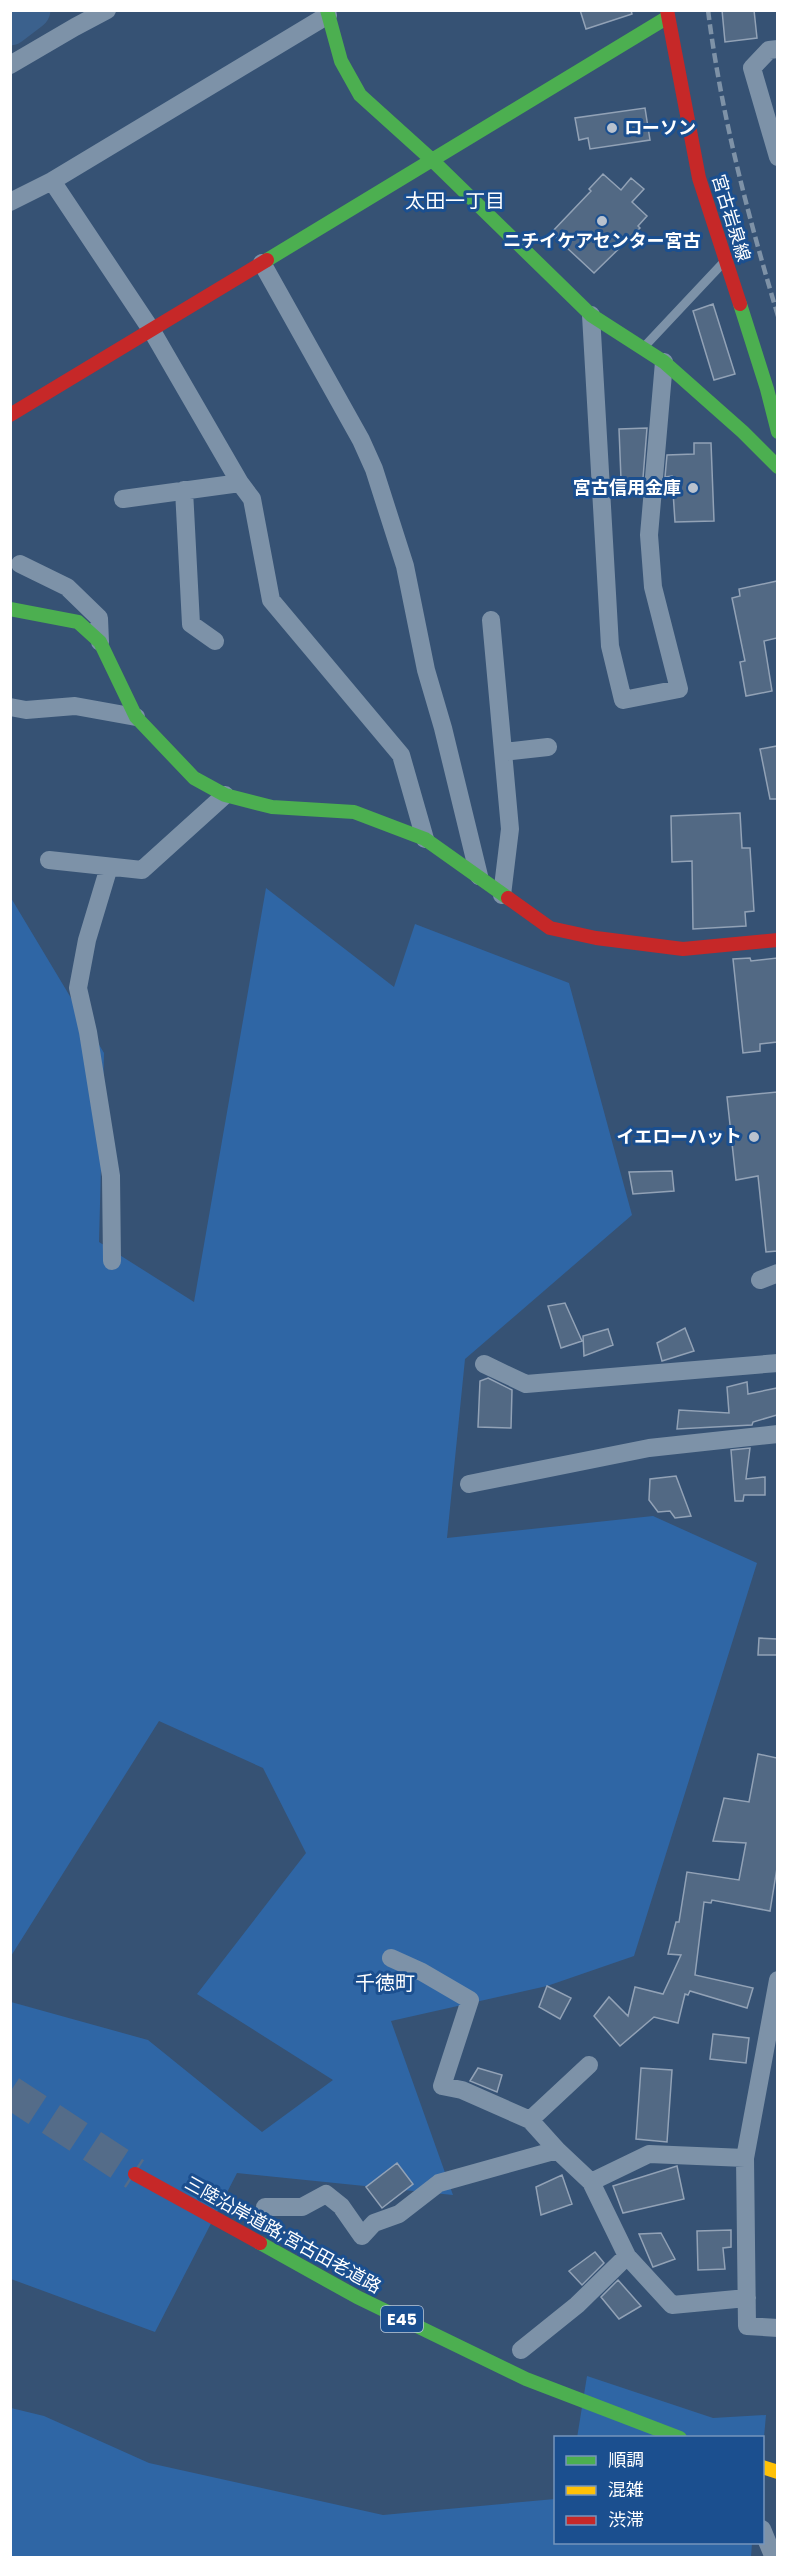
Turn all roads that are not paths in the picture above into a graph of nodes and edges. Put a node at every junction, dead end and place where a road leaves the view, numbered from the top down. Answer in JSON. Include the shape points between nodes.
{"nodes":[{"id":1,"x":107,"y":10,"type":"edge"},
{"id":2,"x":327,"y":13,"type":"edge"},
{"id":3,"x":668,"y":14,"type":"edge"},
{"id":4,"x":777,"y":49,"type":"edge"},
{"id":5,"x":10,"y":65,"type":"edge"},
{"id":6,"x":777,"y":157,"type":"edge"},
{"id":7,"x":432,"y":160,"type":"junction"},
{"id":8,"x":52,"y":181,"type":"junction"},
{"id":9,"x":10,"y":202,"type":"edge"},
{"id":10,"x":725,"y":260,"type":"junction"},
{"id":11,"x":262,"y":263,"type":"junction"},
{"id":12,"x":591,"y":315,"type":"junction"},
{"id":13,"x":152,"y":331,"type":"junction"},
{"id":14,"x":643,"y":348,"type":"junction"},
{"id":15,"x":664,"y":362,"type":"junction"},
{"id":16,"x":10,"y":415,"type":"edge"},
{"id":17,"x":777,"y":432,"type":"edge"},
{"id":18,"x":777,"y":467,"type":"edge"},
{"id":19,"x":240,"y":483,"type":"junction"},
{"id":20,"x":184,"y":490,"type":"junction"},
{"id":21,"x":123,"y":499,"type":"dead end"},
{"id":22,"x":20,"y":564,"type":"dead end"},
{"id":23,"x":10,"y":609,"type":"edge"},
{"id":24,"x":491,"y":620,"type":"dead end"},
{"id":25,"x":215,"y":641,"type":"dead end"},
{"id":26,"x":100,"y":642,"type":"junction"},
{"id":27,"x":10,"y":707,"type":"edge"},
{"id":28,"x":136,"y":717,"type":"junction"},
{"id":29,"x":548,"y":747,"type":"dead end"},
{"id":30,"x":503,"y":752,"type":"junction"},
{"id":31,"x":225,"y":795,"type":"junction"},
{"id":32,"x":425,"y":838,"type":"junction"},
{"id":33,"x":49,"y":860,"type":"dead end"},
{"id":34,"x":109,"y":867,"type":"junction"},
{"id":35,"x":478,"y":876,"type":"junction"},
{"id":36,"x":502,"y":895,"type":"junction"},
{"id":37,"x":777,"y":940,"type":"edge"},
{"id":38,"x":112,"y":1261,"type":"dead end"},
{"id":39,"x":777,"y":1273,"type":"edge"},
{"id":40,"x":760,"y":1280,"type":"dead end"},
{"id":41,"x":777,"y":1363,"type":"edge"},
{"id":42,"x":484,"y":1364,"type":"dead end"},
{"id":43,"x":777,"y":1434,"type":"edge"},
{"id":44,"x":469,"y":1484,"type":"dead end"},
{"id":45,"x":391,"y":1958,"type":"dead end"},
{"id":46,"x":777,"y":1980,"type":"edge"},
{"id":47,"x":589,"y":2065,"type":"dead end"},
{"id":48,"x":531,"y":2120,"type":"junction"},
{"id":49,"x":557,"y":2150,"type":"junction"},
{"id":50,"x":745,"y":2158,"type":"junction"},
{"id":51,"x":135,"y":2175,"type":"tunnel mouth"},
{"id":52,"x":591,"y":2182,"type":"junction"},
{"id":53,"x":265,"y":2207,"type":"dead end"},
{"id":54,"x":627,"y":2256,"type":"junction"},
{"id":55,"x":747,"y":2298,"type":"junction"},
{"id":56,"x":777,"y":2328,"type":"edge"},
{"id":57,"x":521,"y":2350,"type":"dead end"},
{"id":58,"x":675,"y":2436,"type":"edge"},
{"id":59,"x":764,"y":2534,"type":"edge"},
{"id":60,"x":774,"y":2558,"type":"edge"}],
"edges":[{"from":1,"to":5,"type":"street"},
{"from":2,"to":7,"type":"main road","via":[[340,61],[360,95]]},
{"from":2,"to":8,"type":"street"},
{"from":3,"to":7,"type":"main road"},
{"from":3,"to":10,"type":"main road","name":"宮古岩泉線","via":[[699,178]]},
{"from":4,"to":6,"type":"street","via":[[769,50],[752,68]]},
{"from":7,"to":11,"type":"main road"},
{"from":7,"to":12,"type":"main road"},
{"from":8,"to":9,"type":"street"},
{"from":8,"to":13,"type":"street"},
{"from":10,"to":14,"type":"lane"},
{"from":10,"to":17,"type":"main road","name":"宮古岩泉線"},
{"from":11,"to":13,"type":"main road"},
{"from":11,"to":35,"type":"street","via":[[374,469],[405,566],[426,670]]},
{"from":12,"to":14,"type":"main road"},
{"from":12,"to":15,"type":"street","via":[[610,646],[623,700],[679,689],[653,586],[648,535]]},
{"from":13,"to":16,"type":"main road"},
{"from":13,"to":19,"type":"street"},
{"from":14,"to":15,"type":"main road"},
{"from":15,"to":18,"type":"main road"},
{"from":19,"to":20,"type":"street"},
{"from":19,"to":32,"type":"street","via":[[252,499],[271,600],[401,755]]},
{"from":20,"to":21,"type":"street"},
{"from":20,"to":25,"type":"street","via":[[191,624]]},
{"from":22,"to":26,"type":"street","via":[[66,587],[99,618]]},
{"from":23,"to":26,"type":"main road","via":[[78,622]]},
{"from":24,"to":30,"type":"street"},
{"from":26,"to":28,"type":"main road"},
{"from":27,"to":28,"type":"street","via":[[26,710],[75,706]]},
{"from":28,"to":31,"type":"main road","via":[[194,778]]},
{"from":29,"to":30,"type":"street"},
{"from":30,"to":36,"type":"street","via":[[510,829]]},
{"from":31,"to":32,"type":"main road","via":[[272,807],[354,812]]},
{"from":31,"to":34,"type":"street","via":[[142,870]]},
{"from":32,"to":35,"type":"main road"},
{"from":33,"to":34,"type":"street"},
{"from":34,"to":38,"type":"street","via":[[87,940],[78,988],[111,1176]]},
{"from":35,"to":36,"type":"main road"},
{"from":36,"to":37,"type":"main road","via":[[550,928],[596,938],[683,949]]},
{"from":39,"to":40,"type":"street"},
{"from":41,"to":42,"type":"street","via":[[526,1384]]},
{"from":43,"to":44,"type":"street","via":[[649,1448]]},
{"from":45,"to":48,"type":"street","via":[[470,2000],[442,2086],[462,2090]]},
{"from":46,"to":50,"type":"street"},
{"from":47,"to":48,"type":"street"},
{"from":48,"to":49,"type":"street"},
{"from":49,"to":52,"type":"street"},
{"from":49,"to":53,"type":"street","via":[[439,2183],[399,2214],[374,2223],[362,2236],[341,2206],[326,2194],[302,2207]]},
{"from":50,"to":52,"type":"street","via":[[650,2154]]},
{"from":50,"to":55,"type":"street"},
{"from":51,"to":58,"type":"main road","name":"三陸沿岸道路;宮古田老道路","number":"E45","via":[[357,2297],[526,2379]]},
{"from":52,"to":54,"type":"street"},
{"from":54,"to":55,"type":"street","via":[[672,2305]]},
{"from":54,"to":57,"type":"street","via":[[577,2305]]},
{"from":55,"to":56,"type":"street","via":[[747,2326]]},
{"from":59,"to":60,"type":"street"}]}
